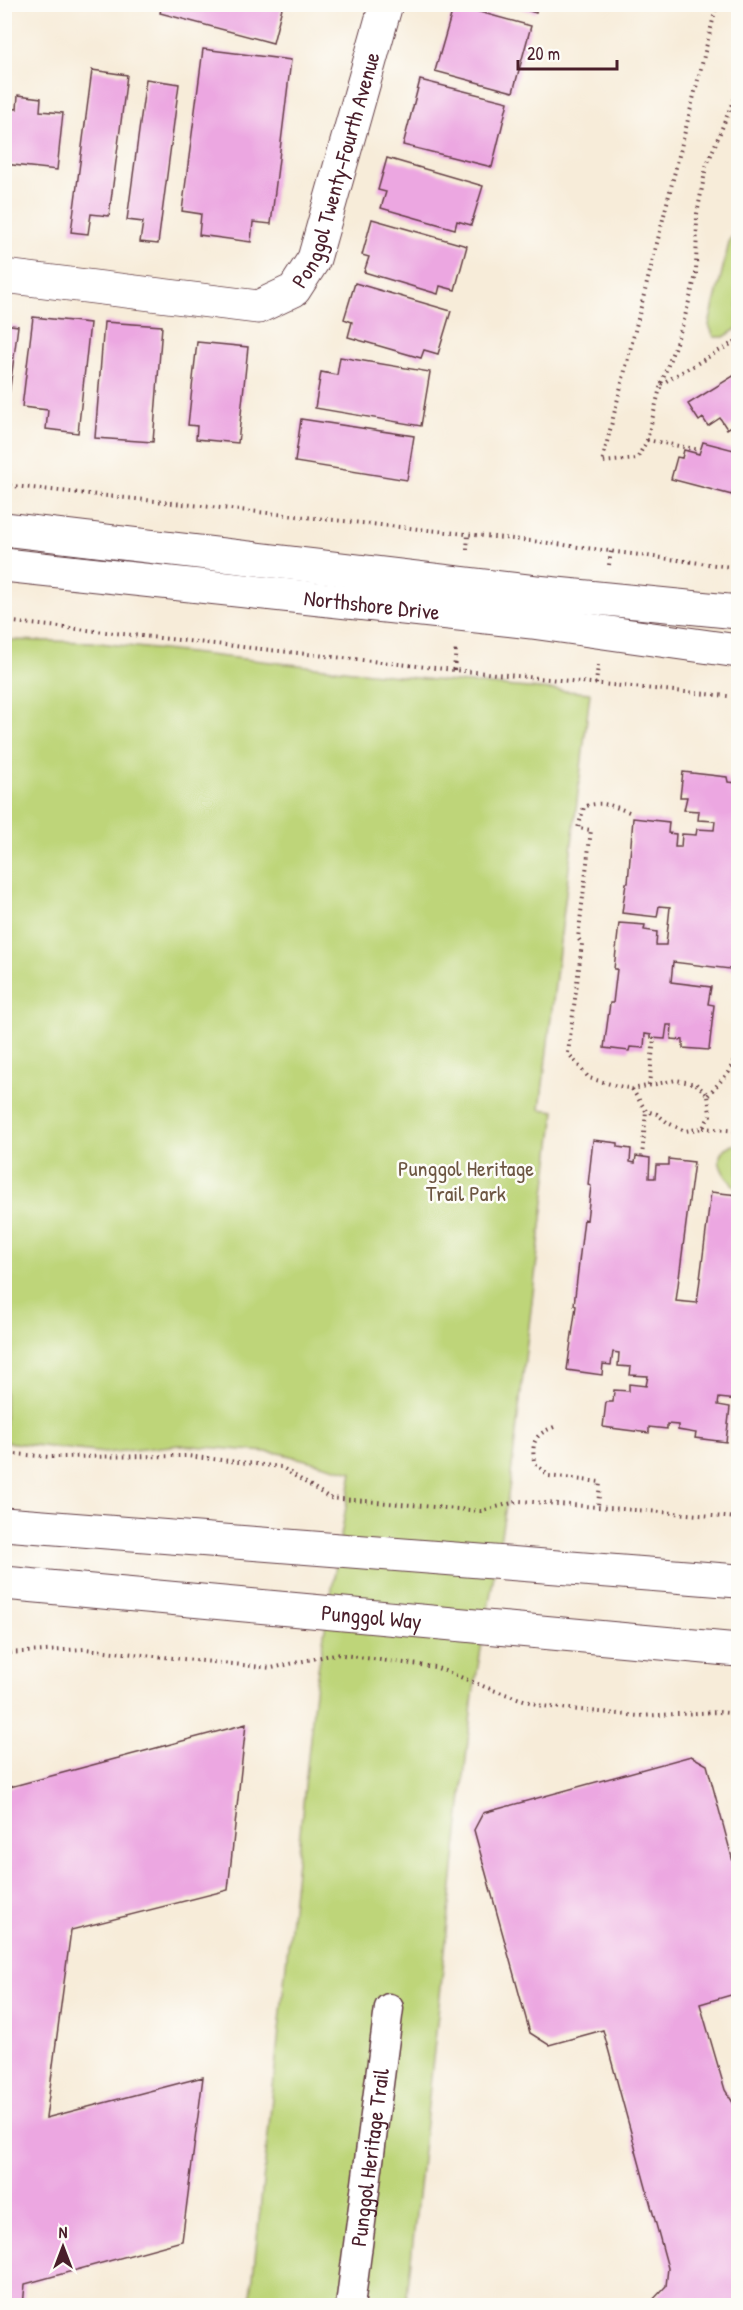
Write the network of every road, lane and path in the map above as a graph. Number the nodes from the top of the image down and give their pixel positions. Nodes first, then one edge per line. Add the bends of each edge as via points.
1 (386, 4) edge
2 (717, 4) edge
3 (738, 89) edge
4 (4, 276) edge
5 (738, 340) edge
6 (661, 384) junction
7 (647, 440) junction
8 (700, 450) dead end
9 (4, 485) edge
10 (4, 529) edge
11 (4, 566) edge
12 (738, 568) edge
13 (738, 612) edge
14 (4, 621) edge
15 (738, 651) edge
16 (738, 697) edge
17 (629, 812) dead end
18 (654, 1038) dead end
19 (738, 1054) edge
20 (649, 1085) junction
21 (632, 1089) junction
22 (708, 1095) junction
23 (646, 1111) junction
24 (703, 1128) junction
25 (737, 1129) edge
26 (642, 1157) dead end
27 (554, 1427) dead end
28 (4, 1453) edge
29 (598, 1506) junction
30 (738, 1518) edge
31 (4, 1524) edge
32 (738, 1581) edge
33 (4, 1583) edge
34 (738, 1650) edge
35 (4, 1653) edge
36 (738, 1713) edge
37 (388, 2008) dead end
38 (350, 2306) edge

1 - 4 street, Ponggol Twenty-Fourth Avenue via 314,259 294,290 258,307
2 - 7 path via 602,462 637,459
3 - 6 path via 706,166 697,214 696,275
5 - 6 path
6 - 7 path
7 - 8 path
9 - 12 path via 541,542
10 - 13 street, Northshore Drive
11 - 15 street, Northshore Drive via 532,622
14 - 16 path
17 - 21 path via 594,803 584,807 580,817 578,828 591,830 568,1053 589,1078
18 - 20 path
19 - 22 path via 729,1072
20 - 21 path
20 - 22 path via 676,1080 696,1084
21 - 23 path
22 - 24 path via 710,1115
23 - 24 path via 685,1131
23 - 26 path
24 - 25 path
27 - 29 path via 540,1432 532,1446 534,1462 549,1476 600,1482
28 - 29 path via 50,1457 187,1456 281,1467 330,1498 481,1511 520,1501
29 - 30 path
31 - 32 street
33 - 34 street, Punggol Way
35 - 36 path via 85,1649 272,1668 334,1654 435,1667 542,1706 638,1716
37 - 38 street, Punggol Heritage Trail

